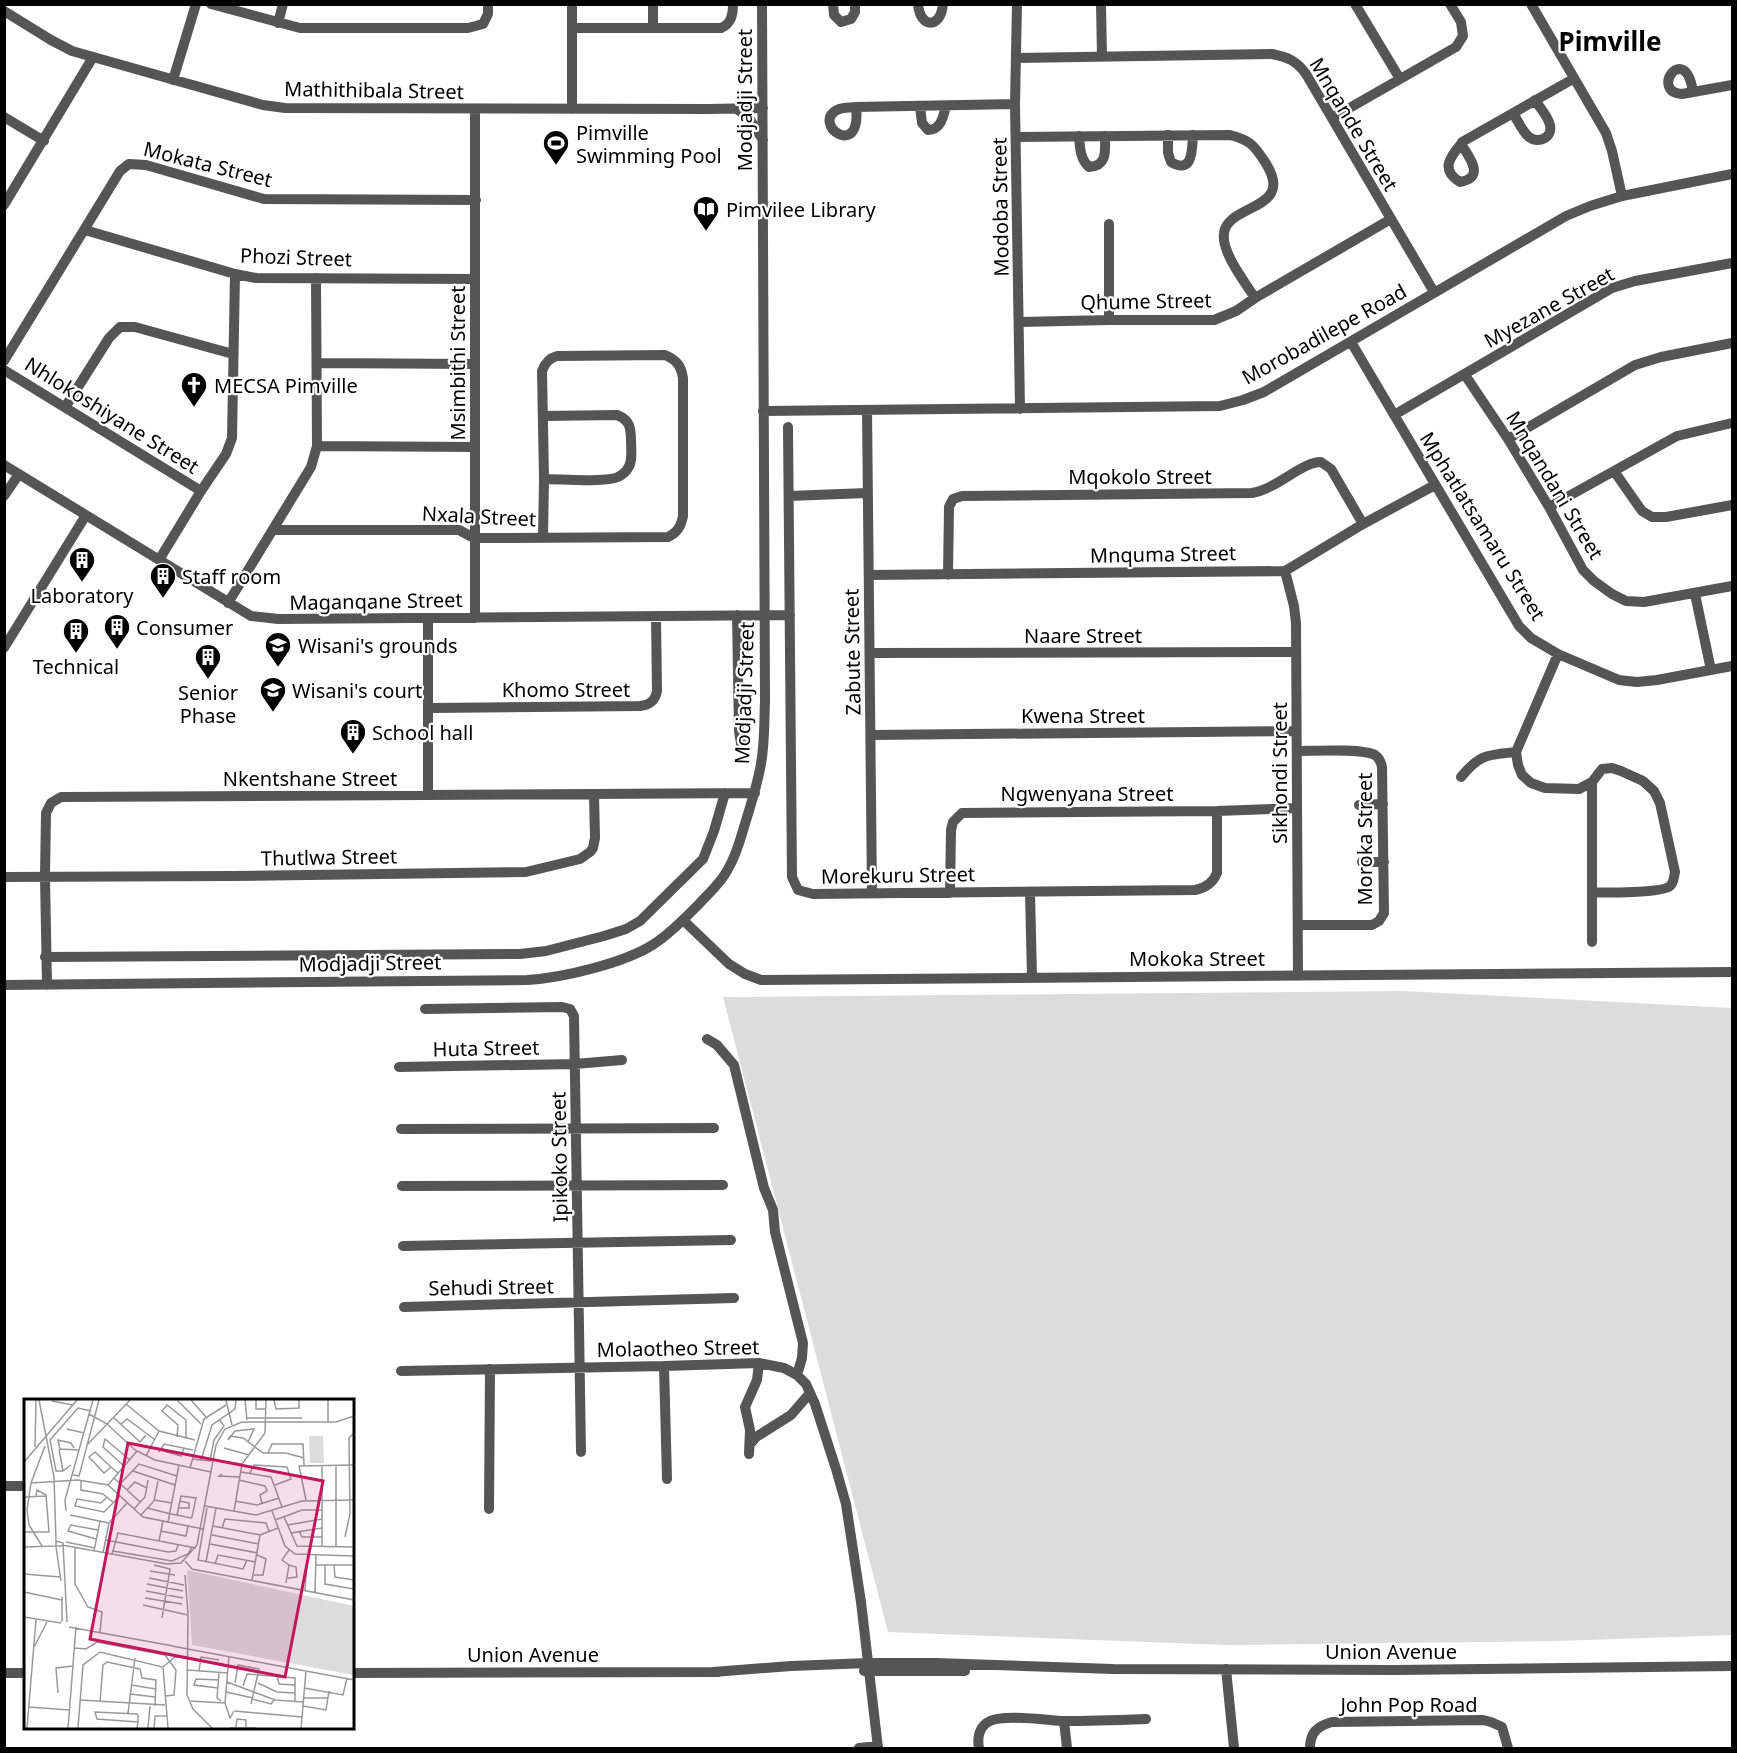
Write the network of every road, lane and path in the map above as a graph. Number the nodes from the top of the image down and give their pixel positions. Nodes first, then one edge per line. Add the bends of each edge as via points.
1 (196, 4) edge
2 (211, 4) edge
3 (283, 4) edge
4 (488, 4) edge
5 (572, 4) edge
6 (653, 4) edge
7 (733, 4) edge
8 (762, 4) edge
9 (833, 4) edge
10 (855, 4) edge
11 (918, 4) edge
12 (943, 4) edge
13 (1017, 4) edge
14 (1101, 4) edge
15 (1355, 4) edge
16 (1450, 4) edge
17 (1531, 4) edge
18 (4, 10) edge
19 (278, 23) junction
20 (572, 28) junction
21 (653, 28) junction
22 (1102, 56) junction
23 (93, 57) junction
24 (1016, 58) junction
25 (1573, 78) junction
26 (1400, 79) junction
27 (173, 80) junction
28 (1732, 85) edge
29 (1693, 92) dead end
30 (1535, 100) junction
31 (1015, 104) junction
32 (920, 106) junction
33 (946, 106) junction
34 (856, 107) dead end
35 (763, 108) junction
36 (475, 109) junction
37 (572, 109) junction
38 (737, 109) junction
39 (1513, 113) junction
40 (4, 117) edge
41 (1332, 118) junction
42 (1168, 135) junction
43 (1193, 135) junction
44 (1079, 136) junction
45 (1105, 136) junction
46 (1017, 137) junction
47 (763, 140) junction
48 (44, 141) junction
49 (1461, 144) dead end
50 (1732, 174) edge
51 (1622, 196) junction
52 (476, 200) junction
53 (4, 205) edge
54 (1390, 219) junction
55 (1109, 224) dead end
56 (85, 230) junction
57 (1732, 262) edge
58 (235, 274) junction
59 (316, 278) junction
60 (475, 279) junction
61 (1434, 292) junction
62 (1254, 298) junction
63 (1109, 320) junction
64 (1020, 322) junction
65 (1351, 342) junction
66 (1732, 343) edge
67 (232, 354) junction
68 (4, 361) edge
69 (317, 363) junction
70 (474, 364) junction
71 (4, 370) edge
72 (1465, 375) junction
73 (66, 406) junction
74 (1020, 409) junction
75 (867, 410) junction
76 (763, 411) junction
77 (1394, 415) junction
78 (543, 416) junction
79 (1732, 423) edge
80 (788, 427) dead end
81 (1508, 439) junction
82 (316, 446) junction
83 (474, 447) junction
84 (4, 465) edge
85 (1614, 471) junction
86 (19, 474) junction
87 (544, 479) junction
88 (1435, 485) junction
89 (201, 490) junction
90 (867, 493) junction
91 (4, 496) edge
92 (789, 496) junction
93 (1732, 505) edge
94 (1549, 507) junction
95 (86, 515) junction
96 (1363, 524) junction
97 (274, 530) junction
98 (474, 538) junction
99 (543, 538) junction
100 (159, 560) junction
101 (1286, 571) junction
102 (869, 575) junction
103 (948, 575) junction
104 (1732, 586) edge
105 (1695, 594) junction
106 (228, 603) junction
107 (737, 615) junction
108 (764, 615) junction
109 (790, 615) junction
110 (656, 616) junction
111 (428, 618) junction
112 (475, 618) junction
113 (4, 648) edge
114 (1295, 652) junction
115 (871, 653) junction
116 (1558, 654) junction
117 (1732, 666) edge
118 (1711, 670) junction
119 (429, 708) junction
120 (1296, 731) junction
121 (871, 735) junction
122 (741, 750) dead end
123 (1297, 751) junction
124 (1516, 752) junction
125 (1461, 777) dead end
126 (1592, 782) junction
127 (725, 793) junction
128 (755, 793) junction
129 (594, 794) junction
130 (428, 795) junction
131 (1383, 804) junction
132 (1359, 805) dead end
133 (1297, 808) junction
134 (1217, 811) junction
135 (1362, 862) dead end
136 (1384, 862) junction
137 (4, 877) edge
138 (45, 877) junction
139 (1030, 892) junction
140 (1592, 892) junction
141 (872, 893) junction
142 (950, 893) junction
143 (683, 920) junction
144 (1298, 925) junction
145 (1592, 942) dead end
146 (45, 957) junction
147 (1732, 972) edge
148 (1298, 976) junction
149 (1032, 978) junction
150 (4, 985) edge
151 (47, 985) junction
152 (425, 1009) dead end
153 (707, 1039) dead end
154 (622, 1060) dead end
155 (575, 1064) junction
156 (399, 1067) dead end
157 (714, 1128) dead end
158 (401, 1129) dead end
159 (576, 1130) junction
160 (578, 1185) junction
161 (723, 1185) dead end
162 (402, 1186) dead end
163 (731, 1240) dead end
164 (578, 1243) junction
165 (404, 1246) dead end
166 (734, 1298) dead end
167 (579, 1302) junction
168 (404, 1307) dead end
169 (759, 1363) junction
170 (664, 1366) junction
171 (579, 1368) junction
172 (490, 1369) junction
173 (401, 1371) dead end
174 (797, 1375) junction
175 (810, 1393) junction
176 (581, 1452) dead end
177 (667, 1479) dead end
178 (4, 1486) edge
179 (24, 1486) edge
180 (489, 1509) dead end
181 (1732, 1666) edge
182 (869, 1667) junction
183 (1226, 1668) junction
184 (4, 1673) edge
185 (24, 1673) edge
186 (354, 1673) edge
187 (1146, 1719) dead end
188 (1064, 1721) junction
189 (878, 1747) edge
190 (859, 1749) edge
191 (979, 1749) edge
192 (1067, 1749) edge
193 (1234, 1749) edge
194 (1310, 1749) edge
195 (1508, 1749) edge

1 - 27 street
2 - 19 street
3 - 19 street
4 - 19 street via 485,21 472,28 300,28
5 - 20 street
6 - 21 street
7 - 21 street via 732,15 723,28
8 - 35 street, Modjadji Street
9 - 10 street via 834,15 841,22 851,19
11 - 12 street via 920,17 931,23 939,20
13 - 24 street, Modoba Street
14 - 22 street
15 - 26 street
16 - 26 street via 1461,22 1463,36 1456,47
17 - 25 street
18 - 23 street, Mathithibala Street via 51,40
20 - 21 street
20 - 37 street
22 - 24 street, Mnqande Street
22 - 41 street, Mnqande Street via 1287,57 1299,63
23 - 27 street, Mathithibala Street
23 - 48 street
24 - 31 street, Modoba Street
25 - 30 street
25 - 51 street via 1606,134
26 - 41 street
27 - 36 street, Mathithibala Street via 285,108
28 - 29 street
30 - 39 street
30 - 39 street via 1551,129 1545,139 1531,138
31 - 33 street
31 - 46 street, Modoba Street
32 - 33 street
32 - 33 street via 922,123 928,130 941,123
32 - 34 street
35 - 38 street, Mathithibala Street
35 - 47 street, Modjadji Street
36 - 37 street, Mathithibala Street
36 - 52 street, Msimbithi Street
37 - 38 street, Mathithibala Street
38 - 47 street
39 - 49 street
40 - 48 street
41 - 54 street, Mnqande Street
42 - 43 street
42 - 43 street via 1170,162 1177,165 1190,161
42 - 45 street
43 - 62 street via 1244,138 1255,146 1274,180 1271,193 1230,221 1224,231 1225,248
44 - 45 street
44 - 45 street via 1081,155 1089,166 1102,163 1106,156
44 - 46 street
46 - 64 street, Modoba Street
47 - 76 street, Modjadji Street
48 - 53 street
50 - 51 street, Morobadilepe Road
51 - 61 street, Morobadilepe Road via 1566,216
52 - 56 street, Mokata Street via 264,199 133,164 118,173
52 - 60 street, Msimbithi Street
54 - 61 street, Mnqande Street
54 - 62 street, Qhume Street
55 - 63 street
56 - 58 street, Phozi Street
56 - 68 street, Mokata Street
57 - 72 street, Myezane Street via 1612,288
58 - 59 street, Phozi Street
58 - 67 street
59 - 60 street, Phozi Street
59 - 69 street
60 - 70 street, Msimbithi Street
61 - 65 street, Morobadilepe Road
62 - 63 street, Qhume Street via 1214,320
63 - 64 street, Qhume Street
64 - 74 street, Modoba Street
65 - 74 street, Morobadilepe Road via 1264,392 1220,406
65 - 77 street, Mphatlatsamaru Street
66 - 81 street via 1635,365
67 - 73 street via 135,327 120,327
67 - 89 street via 232,438 226,454
69 - 70 street
69 - 82 street
70 - 83 street, Msimbithi Street
71 - 73 street, Nhlokoshiyane Street
72 - 77 street, Myezane Street
72 - 81 street, Mnqandani Street
73 - 89 street, Nhlokoshiyane Street
74 - 75 street, Morobadilepe Road
75 - 76 street, Morobadilepe Road
75 - 90 street, Zabute Street
76 - 108 street, Modjadji Street
77 - 88 street, Mphatlatsamaru Street
78 - 87 street
78 - 87 street via 617,415 629,423 631,447 630,465 616,478
78 - 99 street, Nxala Street via 542,371 552,357 665,355 680,367 683,516 679,529 668,537
79 - 85 street via 1677,436
80 - 92 street, Morekuru Street
81 - 94 street, Mnqandani Street
82 - 83 street
82 - 97 street via 311,467
83 - 98 street, Msimbithi Street
84 - 86 street, Maganqane Street
85 - 93 street via 1642,511 1652,517
85 - 94 street
86 - 91 street
86 - 95 street, Maganqane Street
87 - 99 street
88 - 96 street
88 - 116 street, Mphatlatsamaru Street via 1520,626 1531,638
89 - 100 street
90 - 92 street
90 - 102 street, Zabute Street
92 - 109 street, Morekuru Street
94 - 105 street, Mnqandani Street via 1583,570 1612,594 1644,602
95 - 100 street, Maganqane Street
95 - 113 street
96 - 101 street
96 - 103 street, Mqokolo Street via 1331,469 1320,462 1309,464 1262,492 1252,493 962,496 953,499 949,507
97 - 98 street, Nxala Street via 459,530
97 - 106 street
98 - 99 street, Nxala Street
98 - 112 street, Msimbithi Street
100 - 106 street, Maganqane Street
101 - 103 street, Mnquma Street
101 - 114 street, Sikhondi Street via 1296,623
102 - 103 street, Mnquma Street
102 - 115 street, Zabute Street
104 - 105 street, Mnqandani Street
105 - 118 street
106 - 111 street, Maganqane Street via 251,616 278,620
107 - 108 street, Maganqane Street
107 - 110 street, Maganqane Street
107 - 122 street
108 - 109 street, Maganqane Street
108 - 128 street, Modjadji Street via 763,743
109 - 141 street, Morekuru Street via 793,881 800,891 809,894
110 - 112 street, Maganqane Street
110 - 119 street, Khomo Street via 657,691 649,704
111 - 112 street, Maganqane Street
111 - 119 street
114 - 115 street, Naare Street
114 - 120 street, Sikhondi Street
115 - 121 street, Zabute Street
116 - 118 street, Mphatlatsamaru Street via 1619,680 1637,682
116 - 124 street
117 - 118 street, Mphatlatsamaru Street
119 - 130 street
120 - 121 street, Kwena Street
120 - 123 street, Sikhondi Street
121 - 141 street, Zabute Street
123 - 131 street, Moroka Street via 1357,752 1377,757 1382,767
123 - 133 street, Sikhondi Street
124 - 125 street via 1483,756
124 - 126 street via 1522,775 1531,783 1545,788 1580,789
126 - 140 street
126 - 140 street via 1602,769 1612,768 1654,791 1675,872 1672,883 1665,888
127 - 128 street, Nkentshane Street
127 - 129 street, Nkentshane Street
127 - 146 street via 706,853 697,865 632,926 576,944 520,954
128 - 143 street, Modjadji Street via 729,868
129 - 130 street, Nkentshane Street
129 - 138 street, Thutlwa Street via 595,838 590,852 580,859 526,872
130 - 138 street, Nkentshane Street via 63,796 51,803 46,813
131 - 132 street
131 - 136 street, Moroka Street
133 - 134 street, Ngwenyana Street
133 - 144 street, Sikhondi Street
134 - 139 street, Morekuru Street via 1217,873 1215,880 1202,888
134 - 142 street, Ngwenyana Street via 962,813 951,830
135 - 136 street
136 - 144 street, Moroka Street via 1384,913 1379,921 1372,925
137 - 138 street, Thutlwa Street
138 - 146 street, Nkentshane Street
139 - 142 street, Morekuru Street
139 - 149 street
140 - 145 street
141 - 142 street, Morekuru Street
143 - 149 street, Mokoka Street via 729,964 760,980
143 - 151 street, Modjadji Street via 652,945 632,955 539,979
144 - 148 street, Sikhondi Street
146 - 151 street, Nkentshane Street
147 - 148 street, Mokoka Street
148 - 149 street, Mokoka Street
150 - 151 street, Modjadji Street
152 - 155 street, Ipikoko Street via 567,1008 574,1016
153 - 174 street via 734,1065 743,1096 802,1343
154 - 155 street, Huta Street
155 - 156 street, Huta Street
155 - 159 street, Ipikoko Street
157 - 159 street
158 - 159 street
159 - 160 street, Ipikoko Street
160 - 161 street
160 - 162 street
160 - 164 street, Ipikoko Street
163 - 164 street
164 - 165 street
164 - 167 street, Ipikoko Street
166 - 167 street, Sehudi Street
167 - 168 street, Sehudi Street
167 - 171 street, Ipikoko Street
169 - 170 street, Molaotheo Street
169 - 174 street, Molaotheo Street
169 - 175 street via 746,1407 750,1449 756,1437 790,1415
170 - 171 street, Molaotheo Street
170 - 177 street
171 - 172 street, Molaotheo Street
171 - 176 street, Ipikoko Street
172 - 173 street, Molaotheo Street
172 - 180 street
174 - 175 street
175 - 182 street via 846,1504
178 - 179 street
181 - 183 street, Union Avenue
182 - 183 street, Union Avenue via 936,1663
182 - 186 street, Union Avenue via 791,1666 713,1672
182 - 189 street
183 - 193 street
184 - 185 street
187 - 188 street
188 - 191 street via 991,1720 981,1728
188 - 192 street
189 - 190 street
194 - 195 street, John Pop Road via 1314,1731 1332,1722 1472,1720 1502,1727

